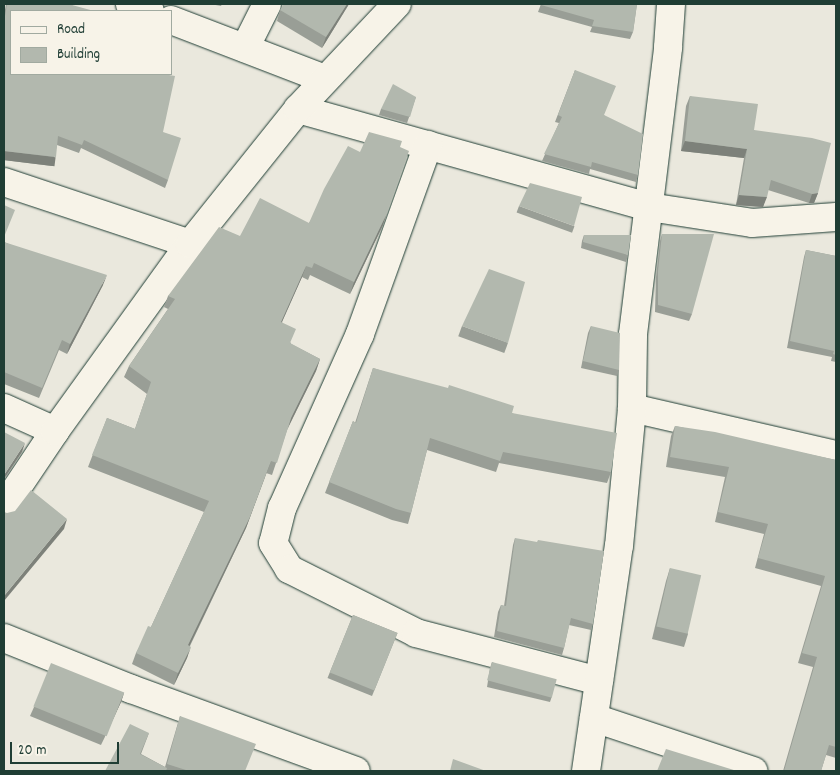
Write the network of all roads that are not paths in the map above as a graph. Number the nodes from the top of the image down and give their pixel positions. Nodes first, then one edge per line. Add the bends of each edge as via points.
1 (130, 4) edge
2 (267, 4) edge
3 (397, 4) edge
4 (671, 4) edge
5 (147, 10) edge
6 (172, 20) edge
7 (244, 48) junction
8 (326, 79) junction
9 (298, 109) junction
10 (428, 145) junction
11 (4, 182) edge
12 (649, 207) junction
13 (836, 217) edge
14 (190, 244) junction
15 (4, 408) edge
16 (632, 408) junction
17 (54, 431) junction
18 (836, 455) edge
19 (4, 507) edge
20 (4, 638) edge
21 (599, 681) junction
22 (594, 718) junction
23 (356, 771) edge
24 (586, 771) edge
25 (753, 771) edge

1 - 5 street
2 - 7 street
3 - 8 street
4 - 12 street
6 - 7 street
7 - 8 street
8 - 9 street
9 - 10 street
9 - 14 street
10 - 12 street
10 - 21 street via 360,334 282,508 273,542 289,568 416,633
11 - 14 street
12 - 13 street via 752,223
12 - 16 street via 633,334
14 - 17 street
15 - 17 street
16 - 18 street
16 - 21 street via 620,546
17 - 19 street
20 - 23 street via 131,689
21 - 22 street
22 - 24 street
22 - 25 street

